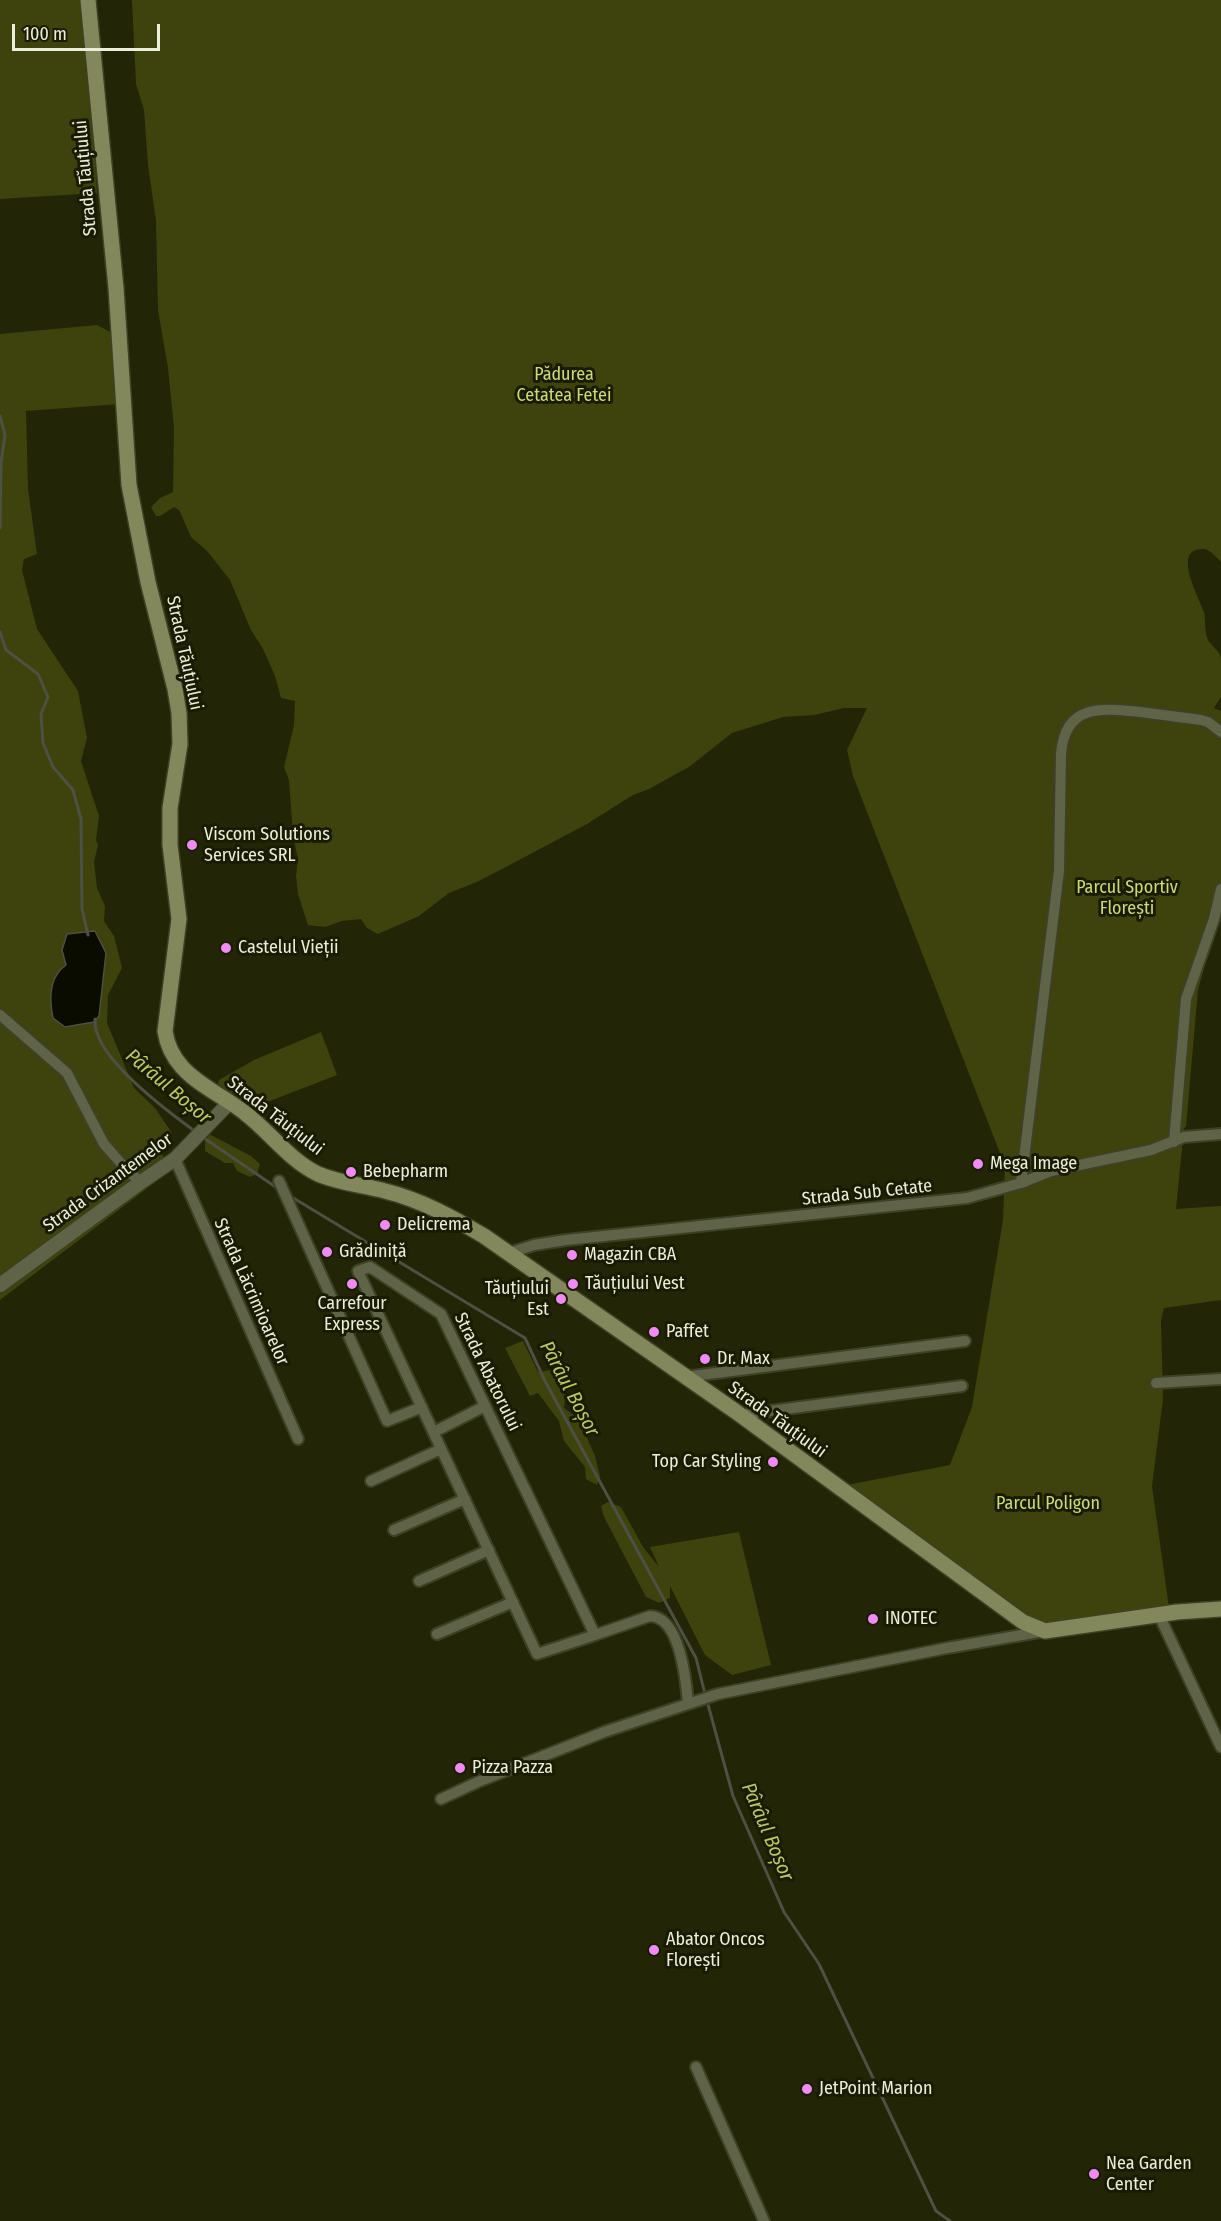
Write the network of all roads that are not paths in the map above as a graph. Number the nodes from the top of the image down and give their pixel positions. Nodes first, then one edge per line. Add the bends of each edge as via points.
1 (88, 0) edge
2 (1221, 732) edge
3 (1221, 889) edge
4 (0, 1015) edge
5 (230, 1107) junction
6 (1221, 1134) edge
7 (1174, 1142) junction
8 (175, 1159) junction
9 (279, 1181) dead end
10 (141, 1182) junction
11 (1021, 1183) junction
12 (509, 1253) junction
13 (0, 1285) edge
14 (965, 1341) dead end
15 (684, 1378) junction
16 (1221, 1379) edge
17 (1156, 1383) dead end
18 (962, 1386) dead end
19 (485, 1406) junction
20 (422, 1407) junction
21 (739, 1415) junction
22 (434, 1432) junction
23 (298, 1439) dead end
24 (441, 1449) junction
25 (371, 1481) dead end
26 (465, 1498) junction
27 (394, 1530) dead end
28 (489, 1550) junction
29 (419, 1581) dead end
30 (513, 1602) junction
31 (1221, 1609) edge
32 (1159, 1615) junction
33 (1045, 1631) junction
34 (437, 1634) dead end
35 (595, 1635) junction
36 (692, 1701) junction
37 (1221, 1747) edge
38 (441, 1799) dead end
39 (696, 2067) dead end
40 (764, 2221) edge

1 - 5 main road, Strada Tăuțiului via 114,267 129,485 179,713 180,744 170,808 170,845 179,919 166,1039 191,1076
2 - 11 street via 1201,720 1110,709 1088,711 1063,736 1059,871
3 - 7 street via 1186,999
4 - 10 street via 67,1073 104,1144
5 - 8 street, Strada Crizantemelor
5 - 12 main road, Strada Tăuțiului via 317,1173 433,1207
6 - 7 street, Strada Sub Cetate via 1184,1137
7 - 11 street, Strada Sub Cetate via 1137,1154 1052,1171
8 - 10 street, Strada Crizantemelor
8 - 23 street, Strada Lăcrimioarelor
9 - 20 street via 387,1421
10 - 13 street, Strada Crizantemelor
11 - 12 street, Strada Sub Cetate via 967,1198 566,1240
12 - 15 main road, Strada Tăuțiului
14 - 15 street
15 - 21 main road, Strada Tăuțiului
16 - 17 street
18 - 21 street
19 - 20 street, Strada Abatorului via 441,1314 370,1267 358,1271
19 - 22 street
19 - 35 street, Strada Abatorului
20 - 22 street, Strada Abatorului
21 - 33 main road, Strada Tăuțiului via 1023,1622
22 - 24 street, Strada Abatorului
24 - 25 street
24 - 26 street, Strada Abatorului
26 - 27 street
26 - 28 street, Strada Abatorului
28 - 29 street
28 - 30 street, Strada Abatorului
30 - 34 street
30 - 35 street, Strada Abatorului via 537,1654
31 - 32 main road
32 - 33 main road
32 - 37 street
33 - 36 street
35 - 36 street, Strada Abatorului via 650,1616 663,1620 681,1657
36 - 38 street via 604,1732
39 - 40 street

